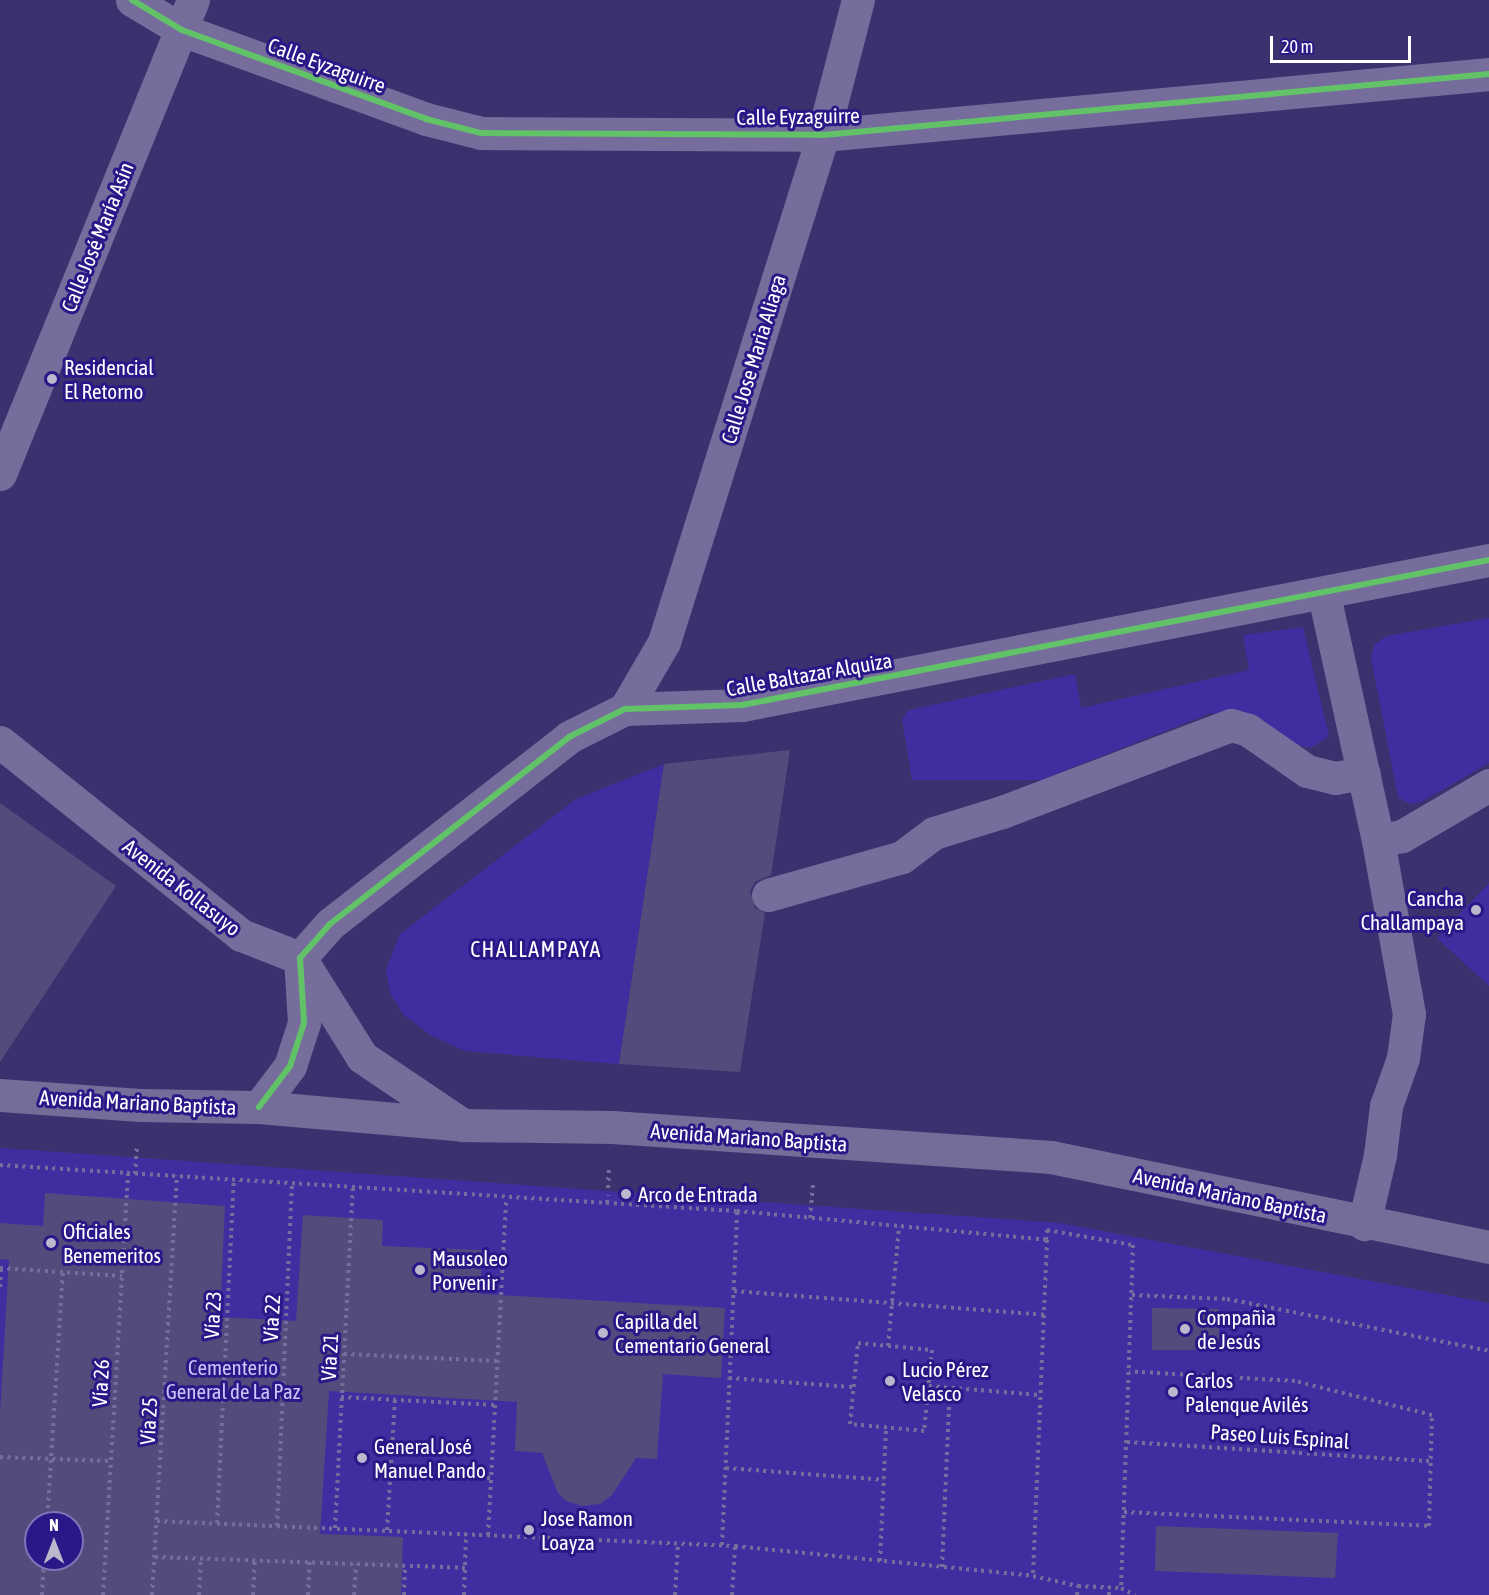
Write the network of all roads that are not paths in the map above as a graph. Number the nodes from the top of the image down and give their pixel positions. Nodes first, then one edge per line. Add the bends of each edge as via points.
1 (132, 0) edge
2 (858, 0) edge
3 (187, 15) edge
4 (1489, 75) edge
5 (823, 135) junction
6 (0, 474) edge
7 (1489, 560) edge
8 (1324, 595) junction
9 (625, 708) junction
10 (0, 742) edge
11 (1364, 773) junction
12 (1489, 785) edge
13 (1378, 840) junction
14 (768, 895) dead end
15 (300, 958) junction
16 (0, 1095) edge
17 (259, 1107) junction
18 (463, 1125) junction
19 (1364, 1224) junction
20 (1489, 1247) edge

1 - 3 street, Calle Eyzaguirre
2 - 5 street, Calle Jose Maria Aliaga
3 - 5 street, Calle Eyzaguirre via 426,118 481,133
3 - 6 street, Calle José María Asín
4 - 5 street, Calle Eyzaguirre
5 - 9 street, Calle Jose Maria Aliaga via 664,642
7 - 8 street, Calle Baltazar Alquiza
8 - 9 street, Calle Baltazar Alquiza via 742,705
8 - 11 street
9 - 15 street, Calle Baltazar Alquiza via 569,737 330,924
10 - 15 street, Avenida Kollasuyo via 241,935
11 - 13 street
11 - 14 street via 1335,778 1307,771 1248,730 1231,725 1002,812 934,833 902,857
12 - 13 street via 1402,836
13 - 19 street via 1409,1014 1403,1058 1386,1106 1380,1155
15 - 17 street via 304,1023 290,1066
15 - 18 street via 362,1057
16 - 17 main road, Avenida Mariano Baptista via 140,1105
17 - 18 main road, Avenida Mariano Baptista
18 - 19 main road, Avenida Mariano Baptista via 612,1127 1051,1157
19 - 20 main road, Avenida Mariano Baptista

